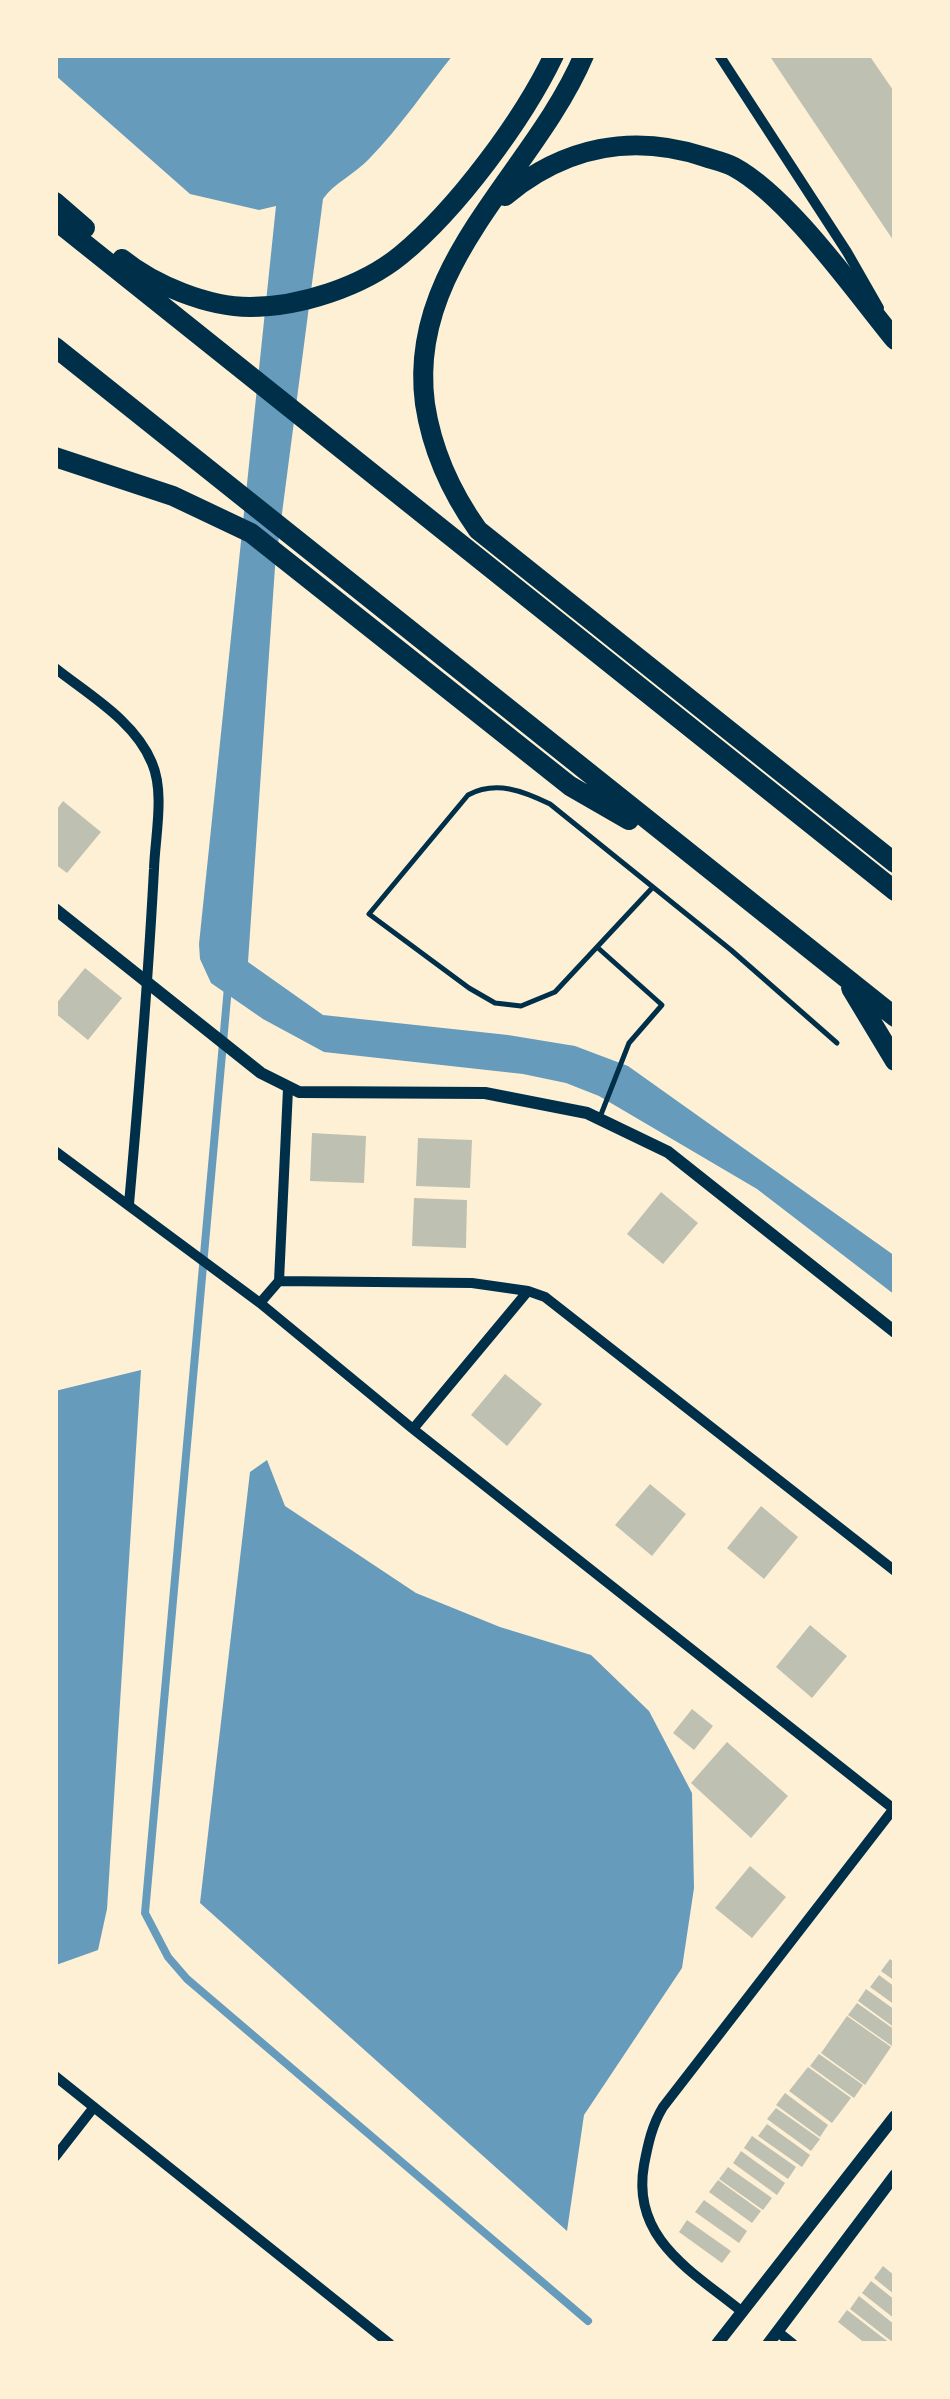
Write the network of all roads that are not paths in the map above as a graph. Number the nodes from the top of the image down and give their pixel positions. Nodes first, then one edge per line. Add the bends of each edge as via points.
1 (554, 55) edge
2 (584, 55) edge
3 (719, 55) edge
4 (55, 202) edge
5 (488, 210) junction
6 (55, 220) edge
7 (895, 337) edge
8 (55, 347) edge
9 (55, 457) edge
10 (55, 668) edge
11 (684, 850) junction
12 (895, 862) edge
13 (653, 888) junction
14 (895, 891) edge
15 (55, 909) edge
16 (598, 947) junction
17 (845, 977) junction
18 (148, 984) junction
19 (895, 1017) edge
20 (837, 1043) dead end
21 (895, 1062) edge
22 (288, 1089) junction
23 (601, 1116) junction
24 (55, 1152) edge
25 (129, 1204) junction
26 (279, 1280) junction
27 (528, 1291) junction
28 (260, 1303) junction
29 (895, 1332) edge
30 (414, 1429) junction
31 (895, 1571) edge
32 (894, 1809) edge
33 (55, 2076) edge
34 (94, 2107) junction
35 (895, 2116) edge
36 (881, 2133) junction
37 (895, 2144) edge
38 (55, 2157) edge
39 (895, 2176) edge
40 (742, 2311) junction
41 (778, 2332) junction
42 (390, 2344) edge
43 (717, 2344) edge
44 (768, 2344) edge
45 (793, 2344) edge

1 - 4 highway via 524,108 436,219 400,256 325,293 275,305 219,302 136,270
2 - 5 highway via 560,105
3 - 7 street
5 - 7 highway via 536,172 581,152 629,144 684,150 734,167 770,194
5 - 12 highway via 444,279 424,346 428,425 461,506 489,540
6 - 14 highway
8 - 11 highway
9 - 11 highway via 173,496 251,533 570,786
10 - 18 street via 126,725 155,771
11 - 17 highway
13 - 16 lane
13 - 16 lane via 550,804 524,792 483,787 468,794 370,914 469,988 520,1006 555,992
13 - 20 lane
15 - 18 street
16 - 23 lane via 662,1004 629,1043
17 - 19 highway
17 - 21 highway
18 - 22 street
18 - 25 street
22 - 23 street via 486,1093
22 - 26 street
23 - 29 street via 668,1152
24 - 25 street
25 - 28 street
26 - 27 street
26 - 28 street
27 - 30 street
27 - 31 street via 560,1308
28 - 30 street
30 - 32 street
32 - 40 street via 652,2128 641,2195 650,2224 670,2254
33 - 34 street
34 - 38 street
34 - 42 street
35 - 36 street
36 - 37 street
36 - 40 street
39 - 41 street
40 - 43 street
41 - 44 street
41 - 45 street

